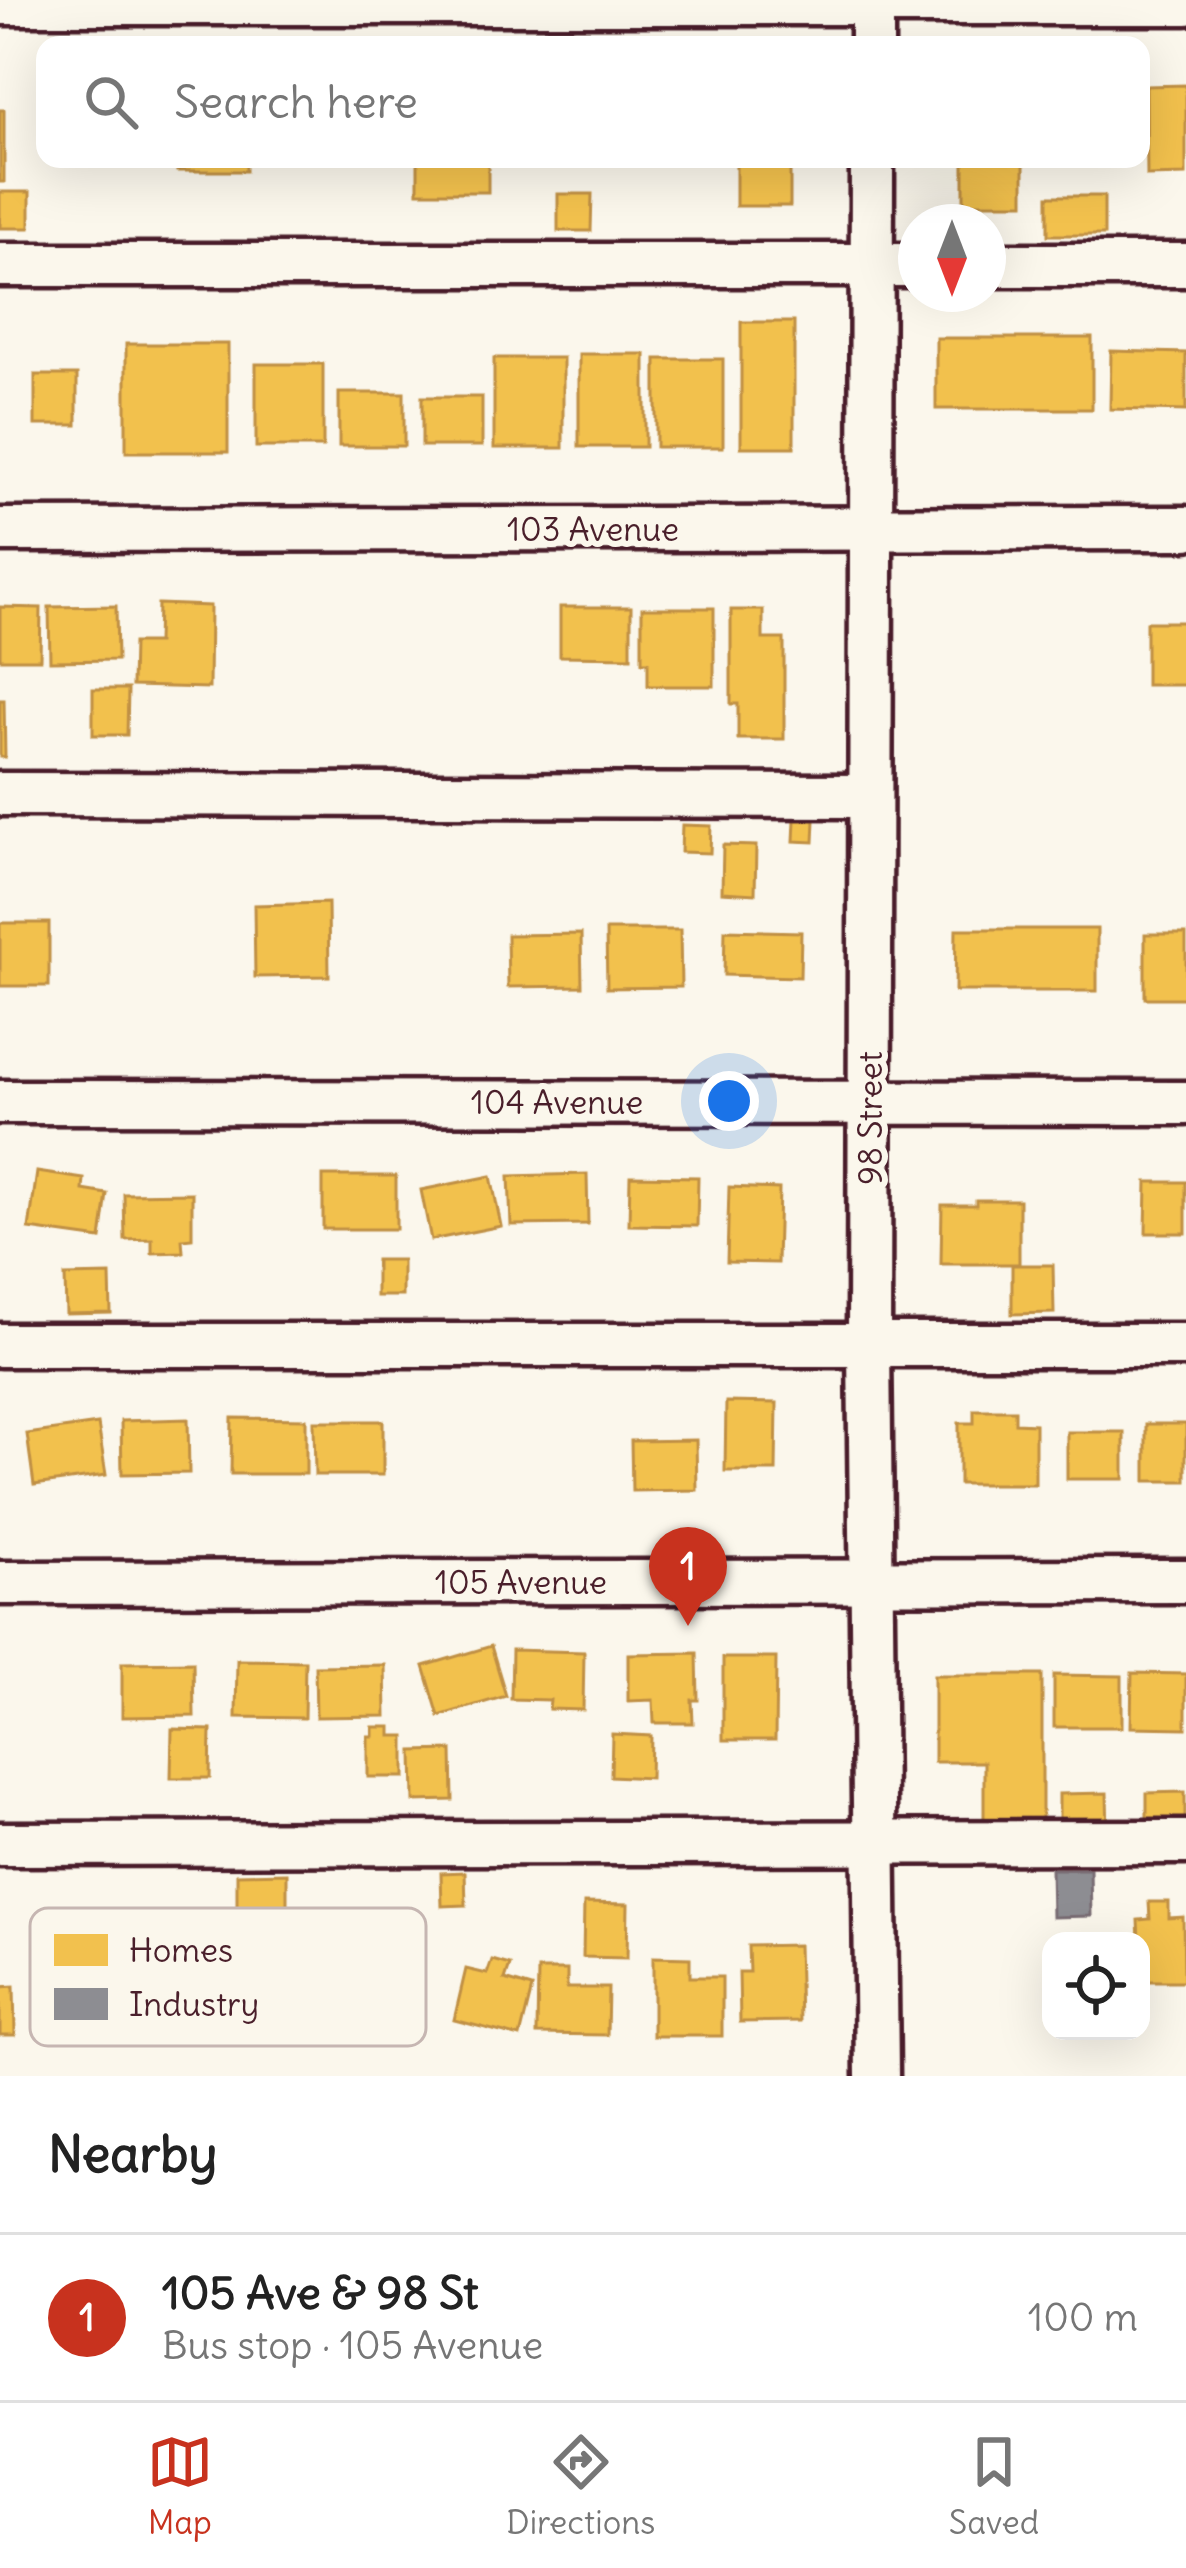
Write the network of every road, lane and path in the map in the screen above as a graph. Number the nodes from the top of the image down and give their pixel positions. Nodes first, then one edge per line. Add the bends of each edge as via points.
1 (0, 3) edge
2 (1186, 3) edge
3 (872, 16) edge
4 (872, 168) edge
5 (872, 265) junction
6 (898, 265) edge
7 (1006, 265) edge
8 (1186, 265) edge
9 (0, 266) edge
10 (869, 528) junction
11 (1186, 528) edge
12 (0, 530) edge
13 (0, 794) edge
14 (869, 796) junction
15 (0, 1102) edge
16 (870, 1102) junction
17 (1186, 1103) edge
18 (0, 1346) edge
19 (869, 1346) junction
20 (1186, 1346) edge
21 (873, 1581) junction
22 (1186, 1581) edge
23 (0, 1582) edge
24 (874, 1841) junction
25 (1186, 1842) edge
26 (0, 1844) edge
27 (877, 2076) edge

1 - 3 street
2 - 3 street
4 - 5 street, 98 Street
5 - 6 street
5 - 9 street
5 - 10 street, 98 Street
7 - 8 street
10 - 11 street, 103 Avenue
10 - 12 street, 103 Avenue
10 - 14 street, 98 Street
13 - 14 street
14 - 16 street, 98 Street
15 - 16 street, 104 Avenue
16 - 17 street, 104 Avenue
16 - 19 street, 98 Street
18 - 19 street
19 - 20 street
19 - 21 street, 98 Street
21 - 22 street, 105 Avenue
21 - 23 street, 105 Avenue
21 - 24 street, 98 Street
24 - 25 street
24 - 26 street
24 - 27 street, 98 Street

